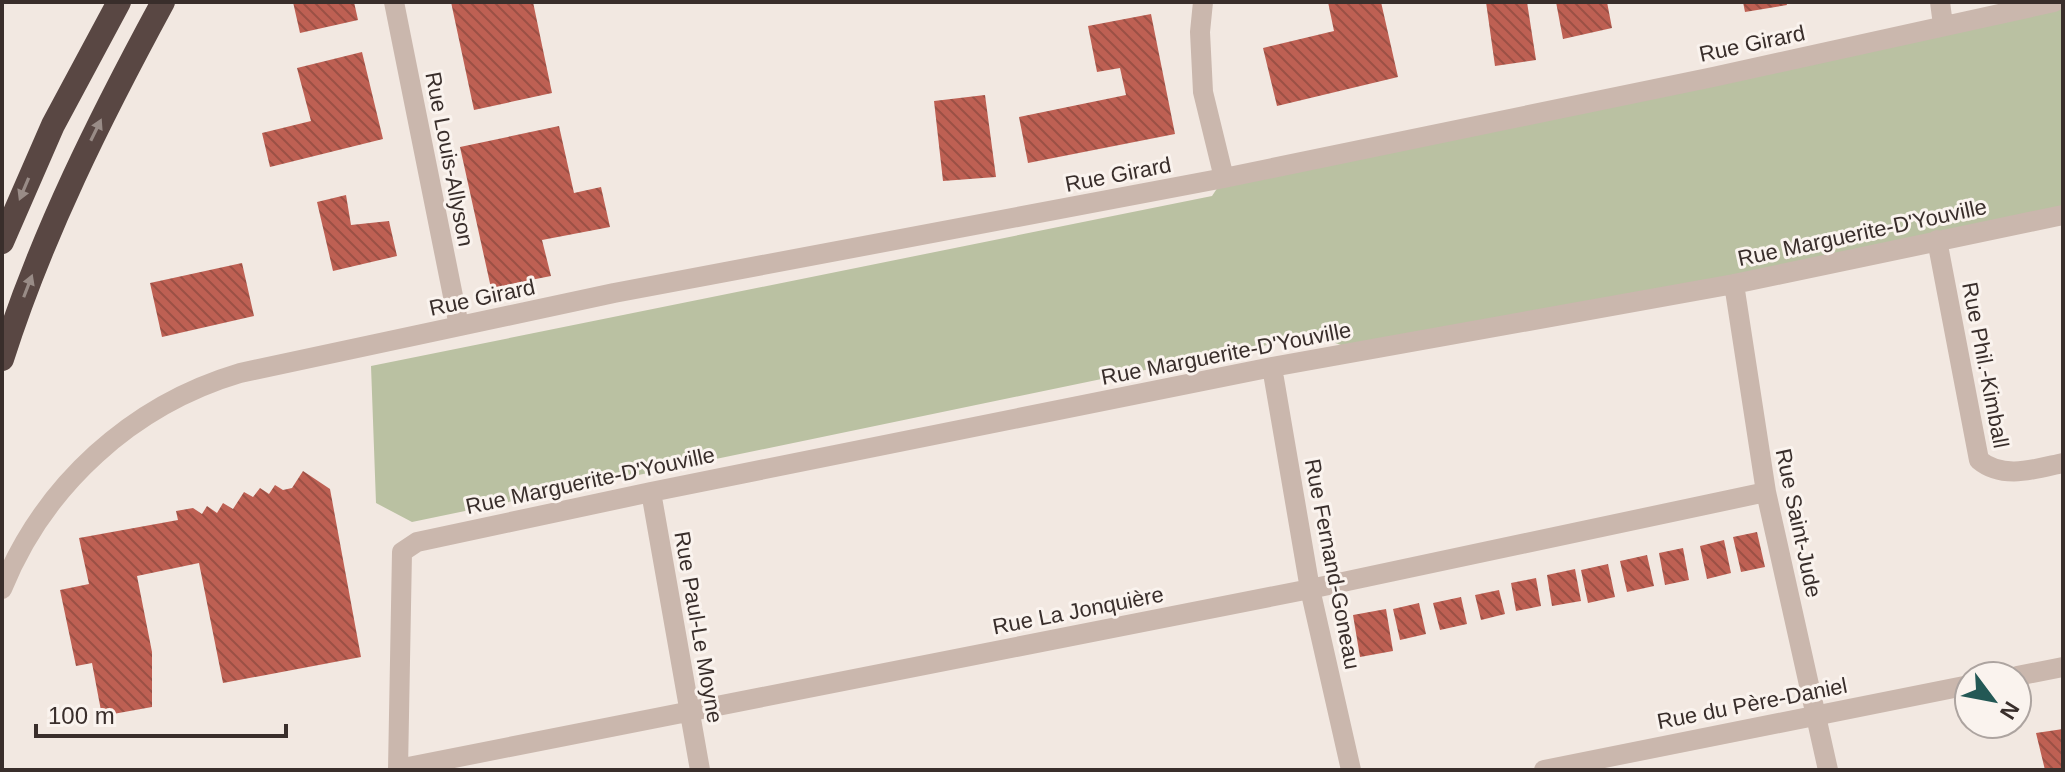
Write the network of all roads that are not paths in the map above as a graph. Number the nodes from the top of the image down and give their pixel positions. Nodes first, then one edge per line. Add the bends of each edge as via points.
1 (111, 2) edge
2 (119, 2) edge
3 (163, 2) edge
4 (394, 2) edge
5 (1203, 2) edge
6 (1940, 2) edge
7 (2054, 2) edge
8 (1943, 25) junction
9 (78, 75) junction
10 (1224, 178) junction
11 (2063, 215) edge
12 (1937, 240) junction
13 (2, 242) edge
14 (1734, 284) junction
15 (459, 326) junction
16 (2, 359) edge
17 (1272, 367) junction
18 (2063, 463) edge
19 (651, 492) junction
20 (1766, 492) junction
21 (2, 589) edge
22 (1310, 589) junction
23 (2063, 667) edge
24 (2033, 673) edge
25 (1953, 688) edge
26 (689, 711) junction
27 (1816, 714) junction
28 (398, 770) edge
29 (700, 770) edge
30 (1351, 770) edge
31 (1544, 770) edge
32 (1828, 770) edge

1 - 9 highway
2 - 9 highway
16 -> 3 highway via 62,200
4 - 15 street, Rue Louis-Allyson
5 - 10 street via 1203,92
6 - 8 street
7 - 8 street, Rue Girard
8 - 10 street, Rue Girard
9 -> 13 highway
10 - 15 street, Rue Girard
11 - 12 street, Rue Marguerite-D'Youville
12 - 14 street, Rue Marguerite-D'Youville
12 - 18 street, Rue Phil.-Kimball via 1979,460 1991,470 2007,473
14 - 17 street, Rue Marguerite-D'Youville
14 - 20 street, Rue Saint-Jude
15 - 21 street, Rue Girard via 267,365 191,390 139,419 80,469 35,526
17 - 19 street, Rue Marguerite-D'Youville
17 - 22 street, Rue Fernand-Goneau
19 - 26 street, Rue Paul-Le Moyne
19 - 28 street, Rue Marguerite-D'Youville via 417,542 402,552
20 - 22 street, Rue La Jonquière
20 - 27 street, Rue Saint-Jude
22 - 26 street, Rue La Jonquière
22 - 30 street, Rue Fernand-Goneau
23 - 24 street
25 - 27 street, Rue du Père-Daniel
26 - 28 street, Rue La Jonquière
26 - 29 street, Rue Paul-Le Moyne
27 - 31 street, Rue du Père-Daniel
27 - 32 street, Rue Saint-Jude

